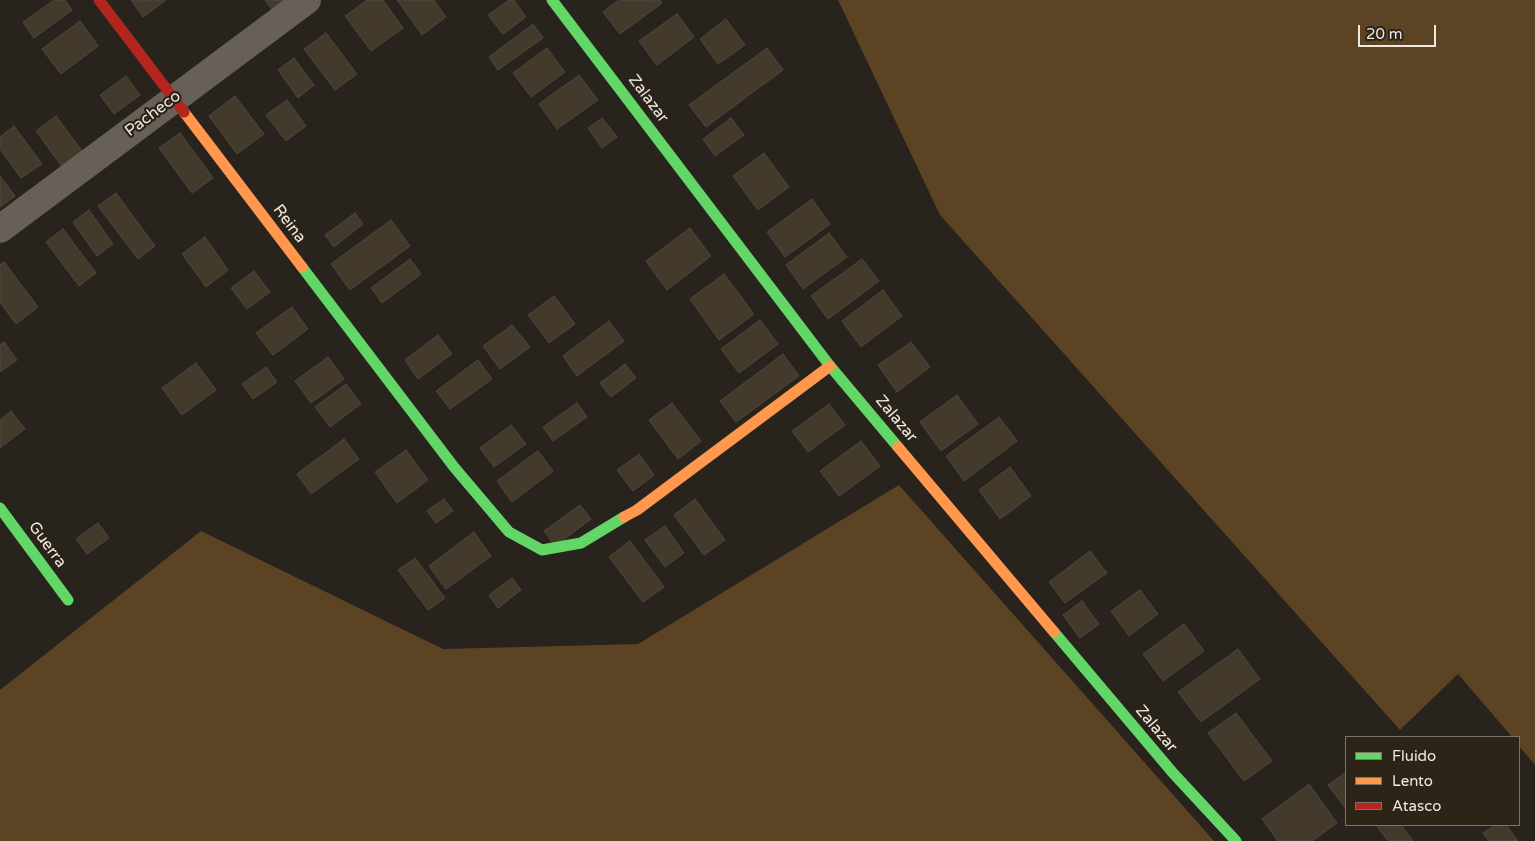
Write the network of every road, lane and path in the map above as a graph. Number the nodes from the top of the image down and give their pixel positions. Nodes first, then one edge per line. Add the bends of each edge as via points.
1 (99, 0) edge
2 (307, 0) edge
3 (552, 0) edge
4 (174, 99) junction
5 (0, 229) edge
6 (830, 366) junction
7 (0, 508) edge
8 (68, 600) dead end
9 (1236, 841) edge

1 - 4 street, Reina
2 - 4 street, Pacheco
3 - 6 street, Zalazar
4 - 5 street, Pacheco
4 - 6 street, Reina via 454,467 509,532 542,550 581,543 637,510
6 - 9 street, Zalazar via 1172,773
7 - 8 street, Guerra

